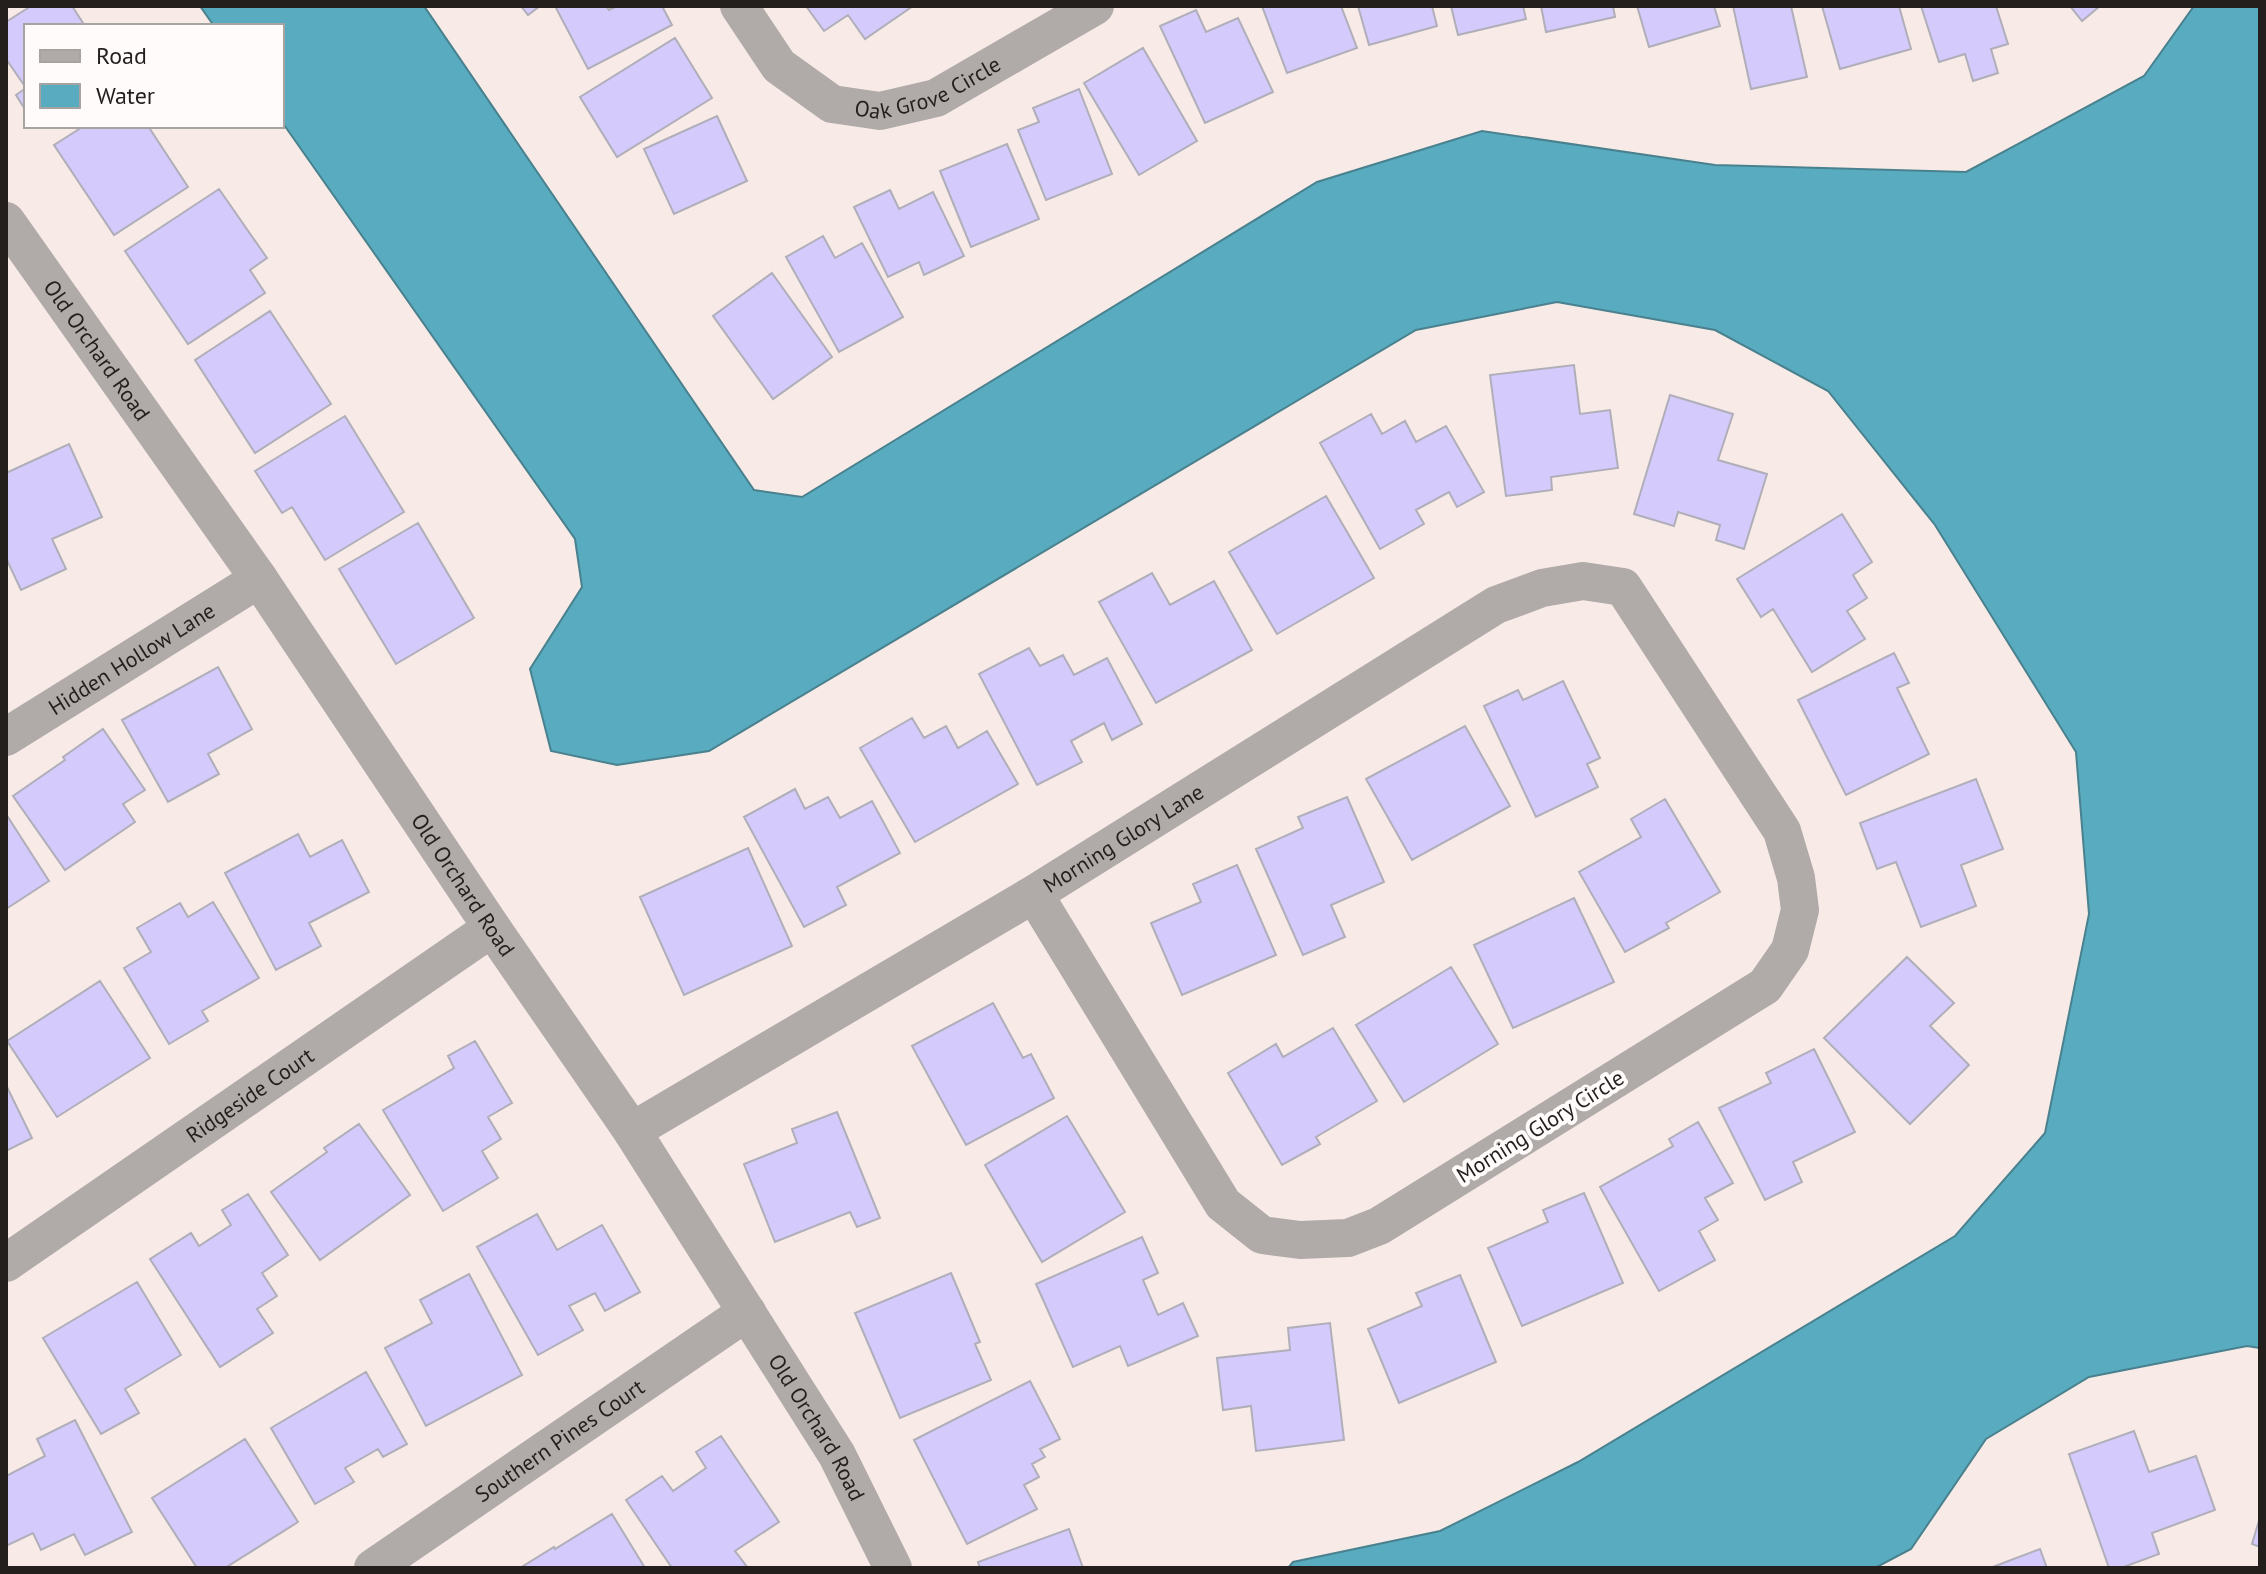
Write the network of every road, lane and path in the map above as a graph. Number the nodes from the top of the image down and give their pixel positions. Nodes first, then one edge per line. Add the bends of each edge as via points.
1 (739, 6) edge
2 (1095, 6) edge
3 (6, 221) edge
4 (259, 579) junction
5 (1623, 587) joint
6 (6, 737) edge
7 (1034, 894) junction
8 (492, 928) junction
9 (632, 1131) junction
10 (6, 1263) edge
11 (747, 1312) junction
12 (373, 1568) edge
13 (893, 1568) edge

1 - 2 street, Oak Grove Circle via 779,66 832,104 880,111 936,98
3 - 4 street, Old Orchard Road
4 - 6 street, Hidden Hollow Lane
4 - 8 street, Old Orchard Road
5 - 7 street, Morning Glory Lane via 1583,581 1542,588 1496,605
5 - 7 street, Morning Glory Circle via 1782,831 1800,910 1790,950 1765,986 1379,1226 1348,1238 1262,1235 1223,1204
7 - 9 street, Morning Glory Lane
8 - 9 street, Old Orchard Road
8 - 10 street, Ridgeside Court
9 - 11 street, Old Orchard Road
11 - 12 street, Southern Pines Court
11 - 13 street, Old Orchard Road via 837,1455

